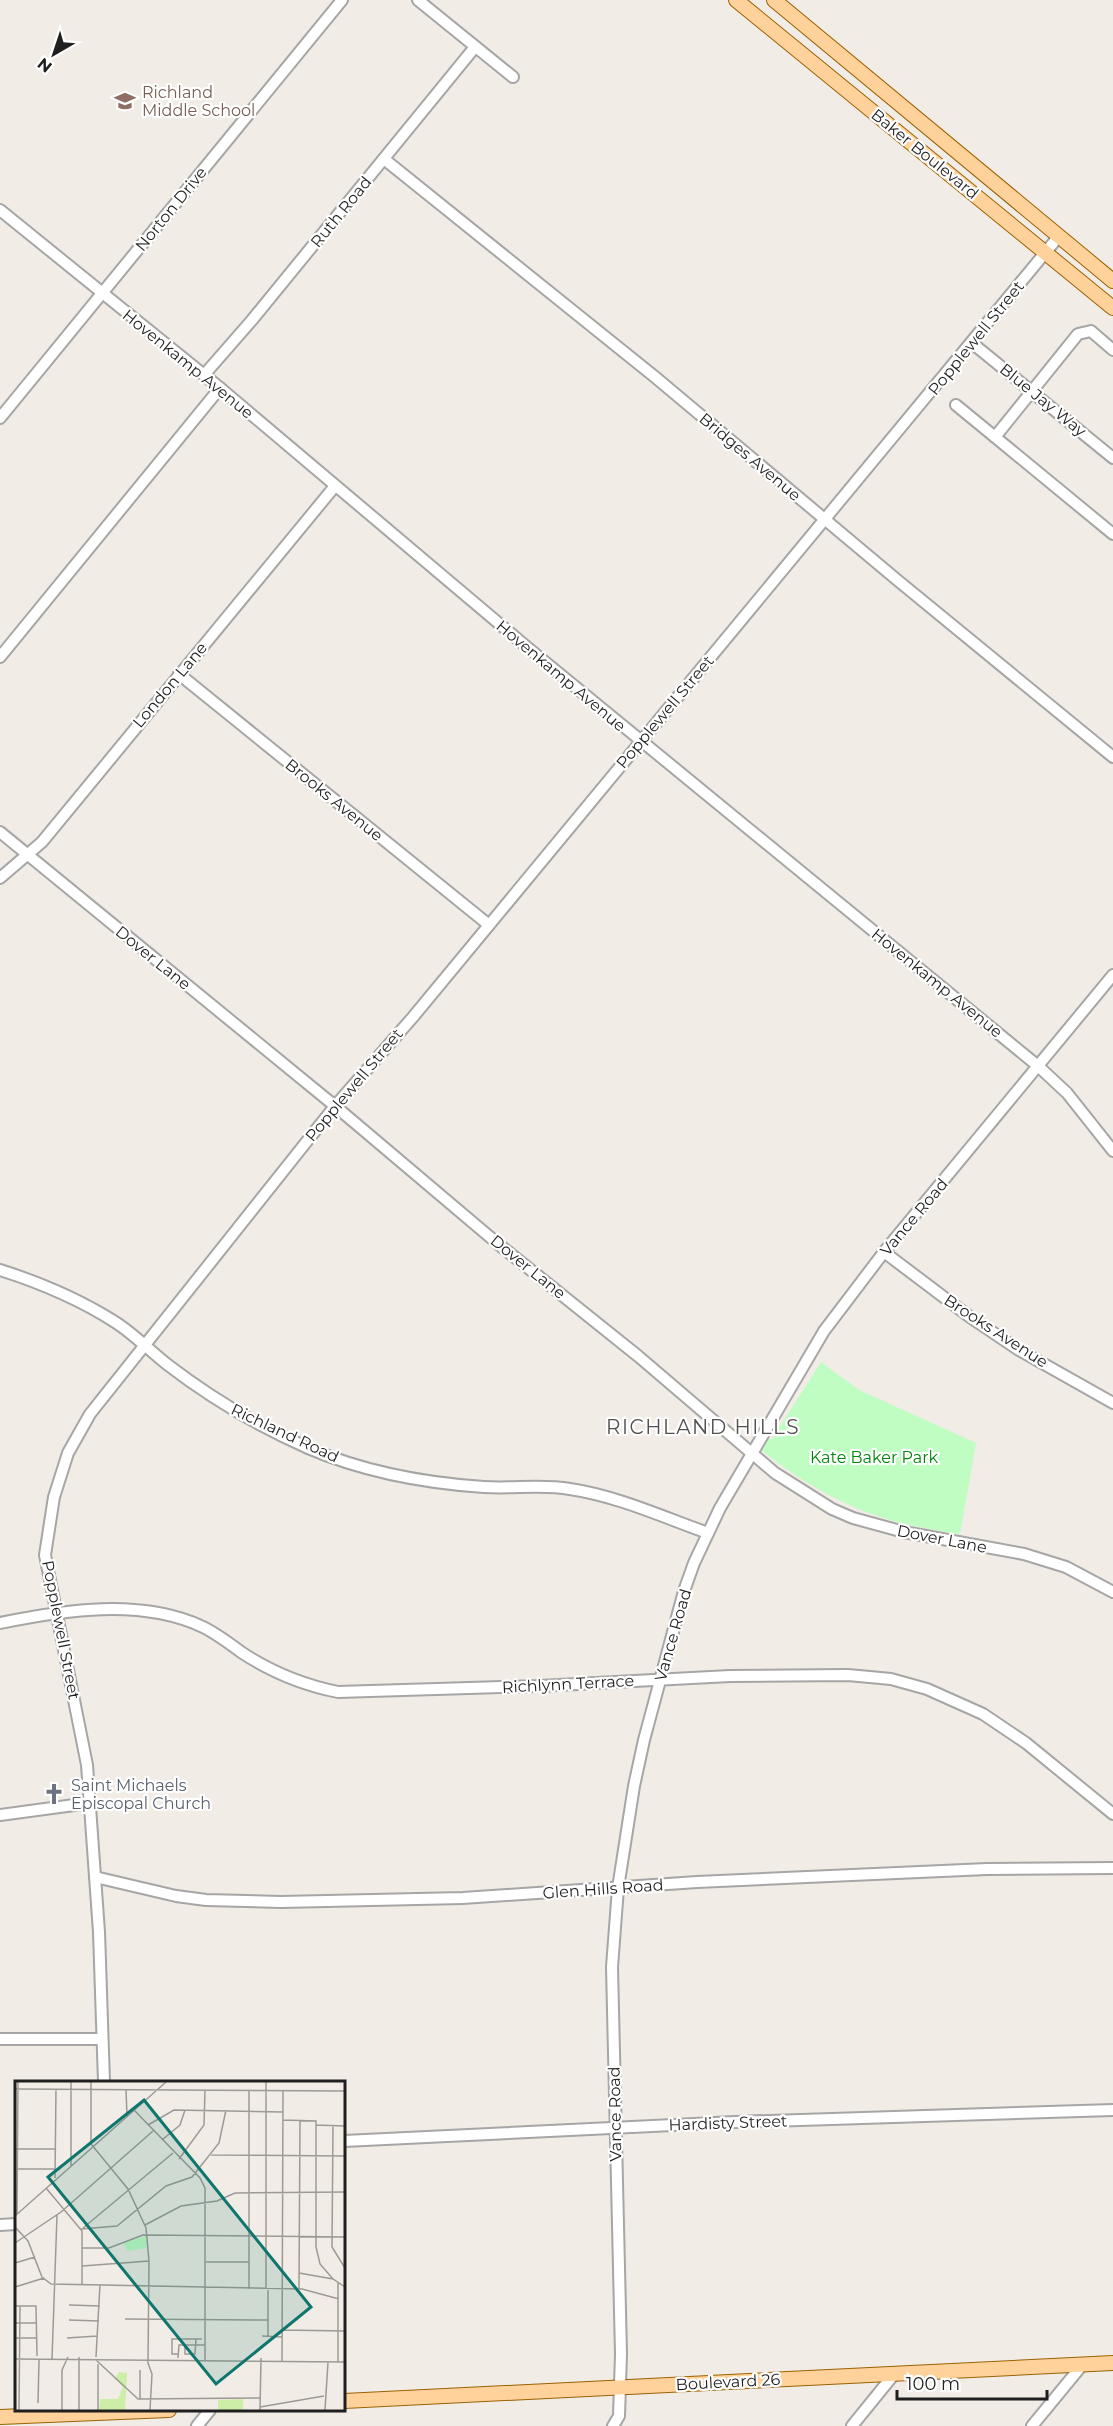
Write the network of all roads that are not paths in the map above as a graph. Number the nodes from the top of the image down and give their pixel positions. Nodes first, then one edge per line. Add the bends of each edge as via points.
1 (418, 0) edge
2 (736, 0) edge
3 (774, 0) edge
4 (338, 2) edge
5 (475, 47) junction
6 (513, 76) dead end
7 (384, 159) junction
8 (0, 210) edge
9 (1059, 236) junction
10 (1046, 253) junction
11 (1113, 281) edge
12 (101, 293) junction
13 (1113, 308) edge
14 (972, 343) junction
15 (1113, 350) edge
16 (204, 375) junction
17 (220, 388) junction
18 (1031, 392) junction
19 (956, 405) dead end
20 (0, 418) edge
21 (995, 437) junction
22 (1113, 458) edge
23 (335, 486) junction
24 (825, 520) junction
25 (1113, 534) edge
26 (0, 657) edge
27 (179, 674) junction
28 (640, 741) junction
29 (1113, 757) edge
30 (0, 832) edge
31 (27, 854) junction
32 (0, 878) edge
33 (489, 926) junction
34 (1113, 975) edge
35 (1038, 1066) junction
36 (335, 1106) junction
37 (1113, 1151) edge
38 (884, 1252) junction
39 (0, 1270) edge
40 (143, 1344) junction
41 (1113, 1403) edge
42 (751, 1453) junction
43 (708, 1533) junction
44 (1113, 1592) edge
45 (57, 1613) junction
46 (0, 1623) edge
47 (660, 1680) junction
48 (89, 1803) junction
49 (1113, 1814) edge
50 (0, 1815) edge
51 (1113, 1868) edge
52 (95, 1877) junction
53 (618, 1888) junction
54 (0, 2039) edge
55 (102, 2039) junction
56 (104, 2081) edge
57 (1113, 2110) edge
58 (615, 2128) junction
59 (345, 2141) edge
60 (15, 2224) edge
61 (0, 2225) edge
62 (1113, 2362) edge
63 (1083, 2364) junction
64 (896, 2373) junction
65 (620, 2387) junction
66 (345, 2401) edge
67 (121, 2411) edge
68 (208, 2411) edge
69 (0, 2417) edge
70 (197, 2426) edge
71 (613, 2426) edge
72 (852, 2426) edge
73 (1032, 2426) edge

1 - 5 street
2 - 10 main road, Baker Boulevard
3 - 9 main road, Baker Boulevard
4 - 12 street, Norton Drive
5 - 6 street
5 - 7 street, Ruth Road
7 - 16 street, Ruth Road
7 - 24 street, Bridges Avenue
8 - 12 street, Hovenkamp Avenue
9 - 10 street, Popplewell Street
9 - 11 main road, Baker Boulevard
10 - 13 main road, Baker Boulevard
10 - 14 street, Popplewell Street
12 - 16 street, Hovenkamp Avenue
12 - 20 street, Norton Drive
14 - 18 street, Blue Jay Way
14 - 24 street, Popplewell Street
15 - 18 street via 1090,331 1078,334
16 - 17 street, Hovenkamp Avenue
17 - 23 street, Hovenkamp Avenue
17 - 26 street
18 - 21 street
18 - 22 street, Blue Jay Way
19 - 21 street
21 - 25 street
23 - 27 street, London Lane
23 - 28 street, Hovenkamp Avenue
24 - 28 street, Popplewell Street
24 - 29 street, Bridges Avenue
27 - 31 street, London Lane via 42,842
27 - 33 street, Brooks Avenue
28 - 33 street, Popplewell Street
28 - 35 street, Hovenkamp Avenue
30 - 31 street, Dover Lane
31 - 32 street, London Lane
31 - 36 street, Dover Lane
33 - 36 street, Popplewell Street
34 - 35 street, Vance Road
35 - 37 street, Hovenkamp Avenue via 1067,1093
35 - 38 street, Vance Road
36 - 40 street, Popplewell Street
36 - 42 street, Dover Lane
38 - 41 street, Brooks Avenue via 1009,1343
38 - 42 street, Vance Road via 824,1330
39 - 40 street, Richland Road via 96,1311
40 - 43 street, Richland Road via 200,1389 243,1416 340,1460 401,1478 483,1487 584,1491
40 - 45 street, Popplewell Street via 90,1414 68,1453 54,1497 45,1555
42 - 43 street, Vance Road
42 - 44 street, Dover Lane via 810,1496 853,1518 904,1532 1024,1554 1066,1567
43 - 47 street, Vance Road via 684,1592
45 - 46 street, Richlynn Terrace
45 - 47 street, Richlynn Terrace via 141,1611 186,1621 217,1635 280,1675 338,1692
45 - 48 street, Popplewell Street via 87,1765
47 - 49 street, Richlynn Terrace via 848,1675 909,1683 983,1714 1026,1743
47 - 53 street, Vance Road via 634,1786
48 - 50 street
48 - 52 street, Popplewell Street
51 - 53 street, Glen Hills Road via 976,1870
52 - 53 street, Glen Hills Road via 176,1896 281,1902 463,1898
52 - 55 street, Popplewell Street
53 - 58 street, Vance Road via 612,1967
54 - 55 street
55 - 56 street, Popplewell Street
57 - 58 street, Hardisty Street
58 - 59 street, Hardisty Street
58 - 65 street, Vance Road via 621,2275
60 - 61 street
62 - 63 main road, Boulevard 26
63 - 64 main road, Boulevard 26
63 - 73 street
64 - 65 main road, Boulevard 26
64 - 72 street
65 - 66 main road, Boulevard 26
65 - 71 street, Vance Road via 619,2415
67 - 69 main road
68 - 70 street

